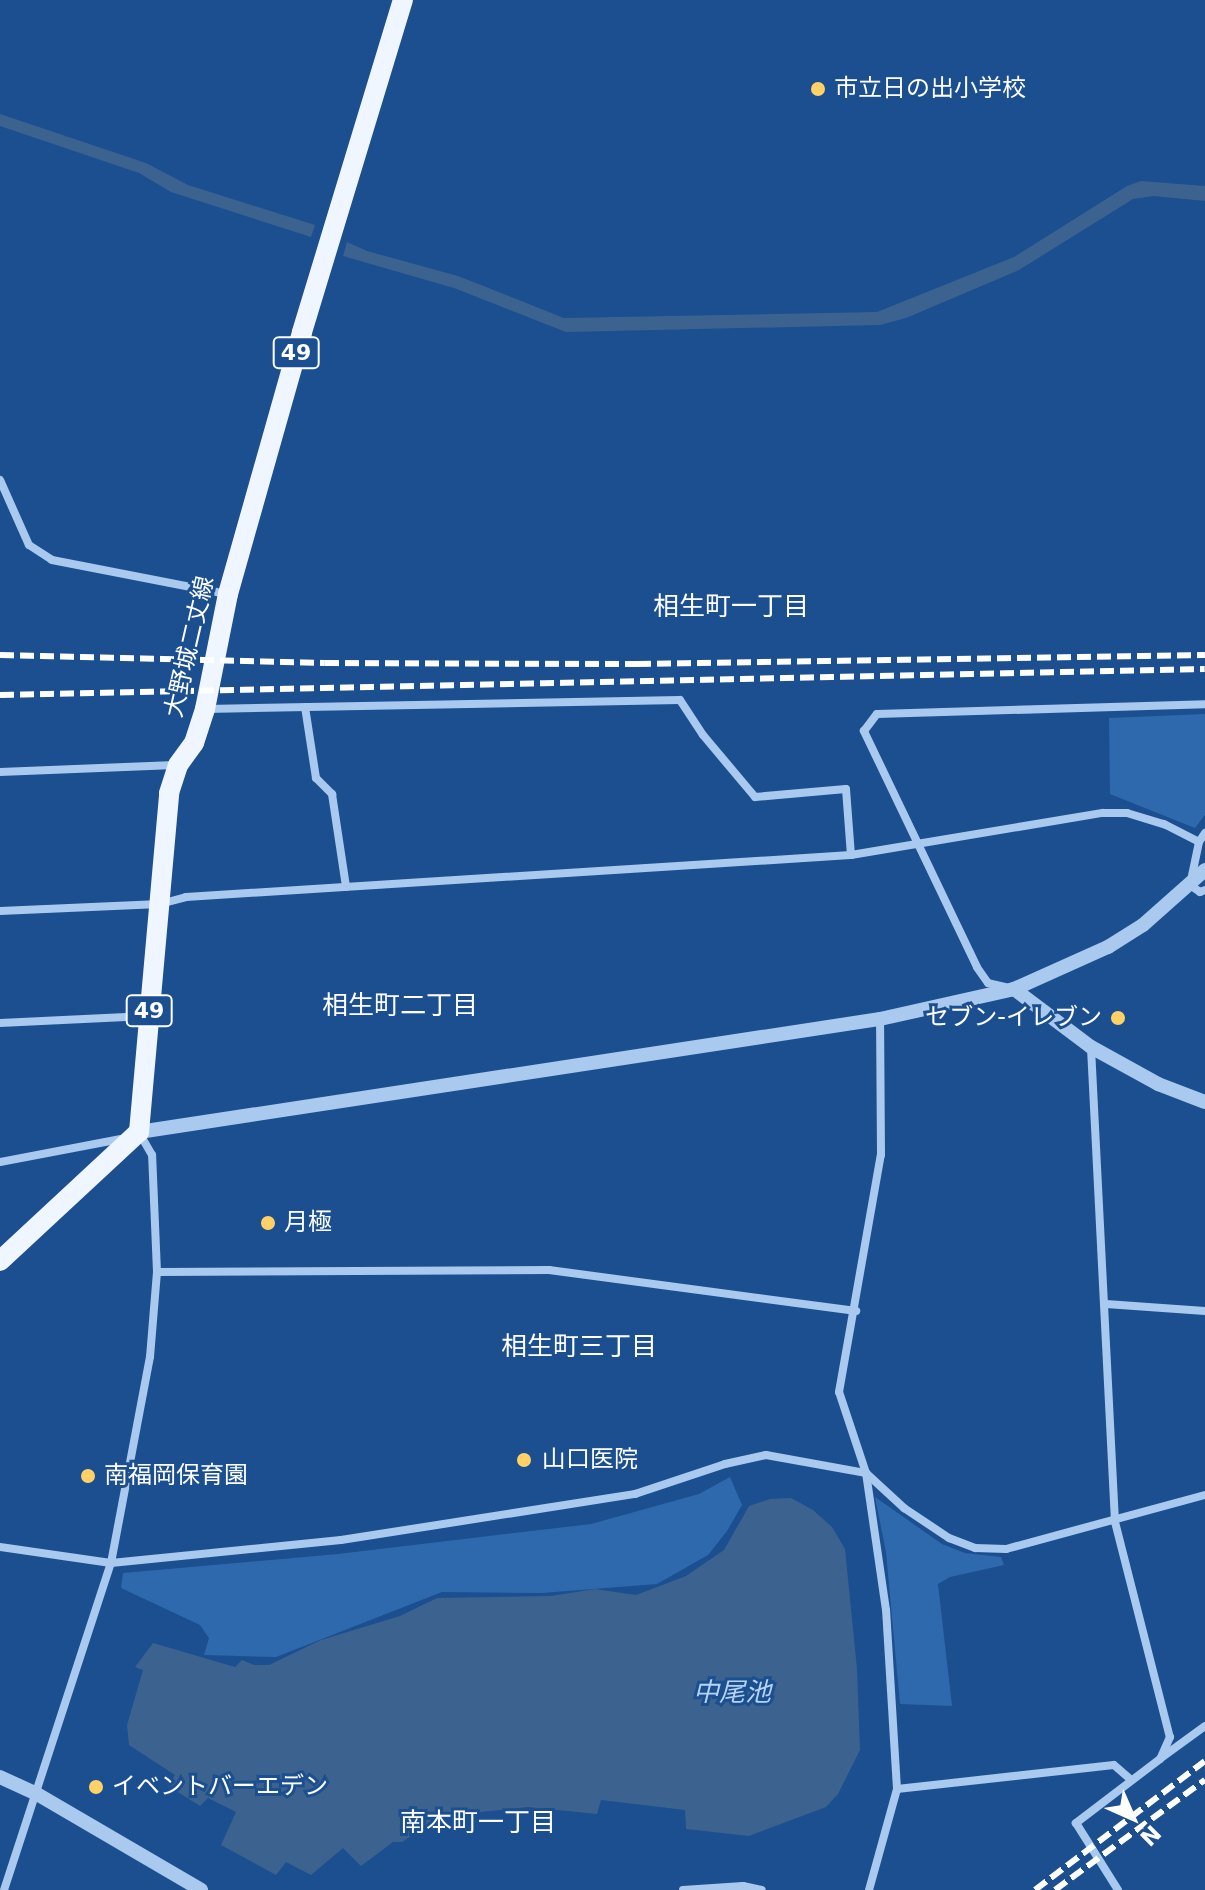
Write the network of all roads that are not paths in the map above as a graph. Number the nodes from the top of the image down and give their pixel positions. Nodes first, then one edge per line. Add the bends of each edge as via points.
1 (403, 0) edge
2 (0, 480) edge
3 (228, 594) junction
4 (1205, 704) edge
5 (305, 707) junction
6 (205, 709) junction
7 (178, 765) junction
8 (0, 772) edge
9 (1205, 833) edge
10 (1199, 842) junction
11 (919, 845) junction
12 (851, 855) junction
13 (1205, 870) edge
14 (1190, 885) junction
15 (346, 887) junction
16 (1205, 890) edge
17 (160, 904) junction
18 (0, 911) edge
19 (1014, 989) junction
20 (148, 1016) junction
21 (880, 1019) junction
22 (0, 1023) edge
23 (1091, 1047) junction
24 (1205, 1102) edge
25 (139, 1132) junction
26 (0, 1162) edge
27 (0, 1261) edge
28 (157, 1272) junction
29 (1106, 1304) junction
30 (856, 1311) junction
31 (1205, 1311) edge
32 (866, 1473) junction
33 (1205, 1495) edge
34 (1115, 1522) junction
35 (0, 1547) edge
36 (111, 1563) junction
37 (1205, 1726) edge
38 (1160, 1759) junction
39 (0, 1777) edge
40 (1130, 1779) junction
41 (897, 1789) junction
42 (37, 1794) junction
43 (4, 1890) edge
44 (201, 1890) edge
45 (683, 1890) edge
46 (762, 1890) edge
47 (869, 1890) edge
48 (1118, 1890) edge

1 - 3 main road, 大野城二丈線 / 49
2 - 3 street via 29,545 52,560
3 - 6 main road, 大野城二丈線 / 49
4 - 11 street via 877,714 864,731
5 - 6 street
5 - 12 street via 680,700 755,797 846,789
5 - 15 street via 316,778 332,794
6 - 7 main road, 大野城二丈線 / 49 via 194,743
7 - 8 street
7 - 17 main road, 大野城二丈線 / 49 via 169,793
9 - 10 street
10 - 11 street via 1164,824 1127,813 1103,813
10 - 14 street
11 - 12 street
11 - 19 street via 977,967 988,983
12 - 15 street
13 - 14 street
14 - 16 street
14 - 19 street via 1108,947
15 - 17 street via 186,897
17 - 18 street
17 - 20 main road, 大野城二丈線 / 49
19 - 21 street
19 - 23 street
20 - 22 street
20 - 25 main road, 大野城二丈線 / 49
21 - 25 street
21 - 30 street via 881,1155
23 - 24 street via 1158,1084
23 - 29 street
25 - 26 street via 115,1142
25 - 27 main road
25 - 28 street via 152,1155
28 - 30 street via 549,1270
28 - 36 street via 152,1345
29 - 31 street
29 - 34 street
30 - 32 street via 839,1392
32 - 34 street via 904,1508 949,1538 975,1548 1006,1549
32 - 36 street via 766,1455 635,1494 341,1540
32 - 41 street via 886,1610
33 - 34 street
34 - 38 street via 1168,1717 1170,1737
35 - 36 street
36 - 42 street
37 - 38 street
38 - 40 street
39 - 42 street
40 - 41 street via 1114,1765
40 - 48 street via 1076,1823
41 - 47 street
42 - 43 street
42 - 44 street
45 - 46 street

